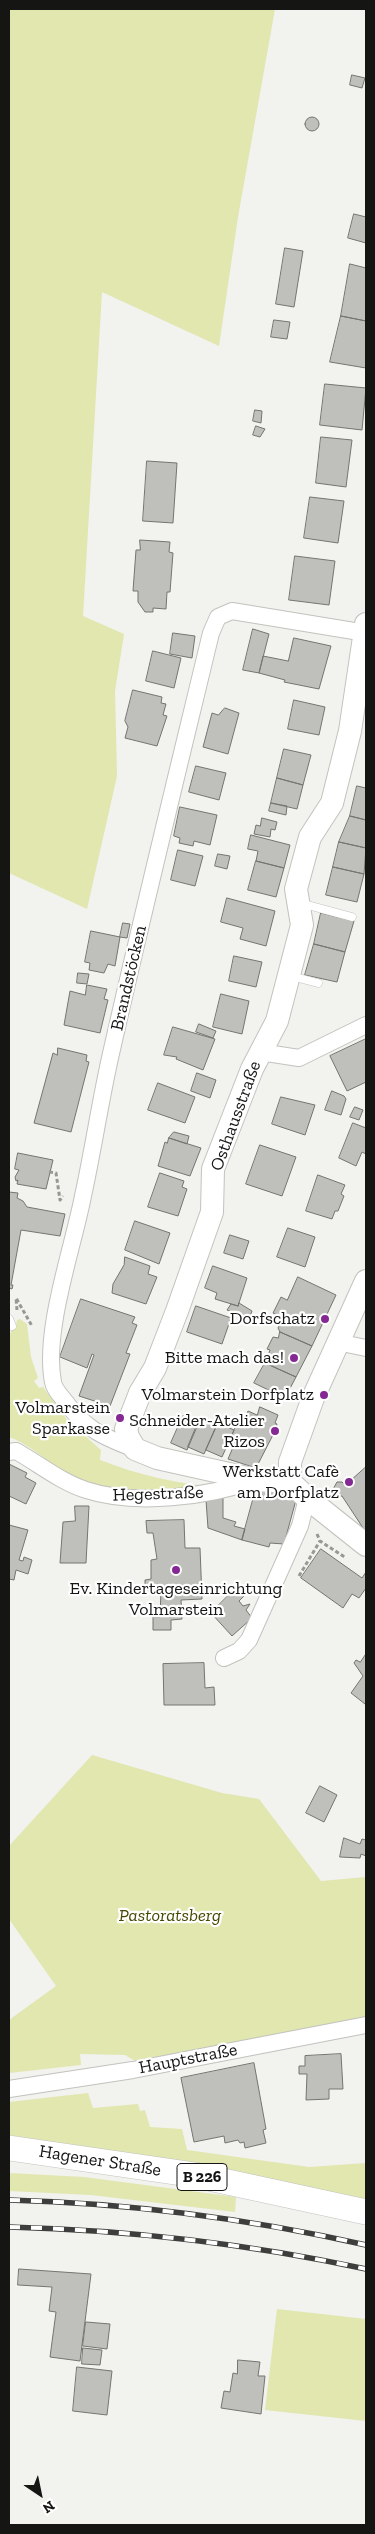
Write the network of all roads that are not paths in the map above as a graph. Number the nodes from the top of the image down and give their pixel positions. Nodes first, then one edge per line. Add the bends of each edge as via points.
1 (366, 624) edge
2 (366, 633) edge
3 (298, 903) junction
4 (352, 917) dead end
5 (289, 975) junction
6 (318, 983) dead end
7 (366, 1025) edge
8 (260, 1052) junction
9 (366, 1281) edge
10 (337, 1342) junction
11 (366, 1348) edge
12 (135, 1448) junction
13 (9, 1452) edge
14 (256, 1480) junction
15 (290, 1482) junction
16 (307, 1498) junction
17 (366, 1545) edge
18 (224, 1658) dead end
19 (366, 2025) edge
20 (9, 2089) edge
21 (9, 2148) edge
22 (366, 2212) edge

1 - 2 street, Osthausstraße
2 - 3 street, Osthausstraße via 350,731 332,803 310,837 296,890
2 - 12 street, Brandstöcken via 232,611 218,617 211,633 110,1060 79,1217 63,1276 52,1343 53,1385 71,1410 86,1426 102,1436
3 - 4 lane
3 - 5 street, Osthausstraße via 302,925
5 - 6 lane
5 - 8 street, Osthausstraße via 276,1021
7 - 8 street via 299,1058
8 - 12 street, Osthausstraße via 213,1169 212,1212 177,1311 126,1429
9 - 10 street
10 - 11 street
10 - 15 street via 290,1462
12 - 14 street via 157,1458
13 - 14 street, Hegestraße via 16,1451 61,1479 107,1496 163,1497 226,1491
14 - 15 street
15 - 16 street
16 - 17 street
16 - 18 street via 300,1526 249,1640 239,1651
19 - 20 street, Hauptstraße via 133,2070
21 - 22 main road, Hagener Straße / B 226 via 195,2175

